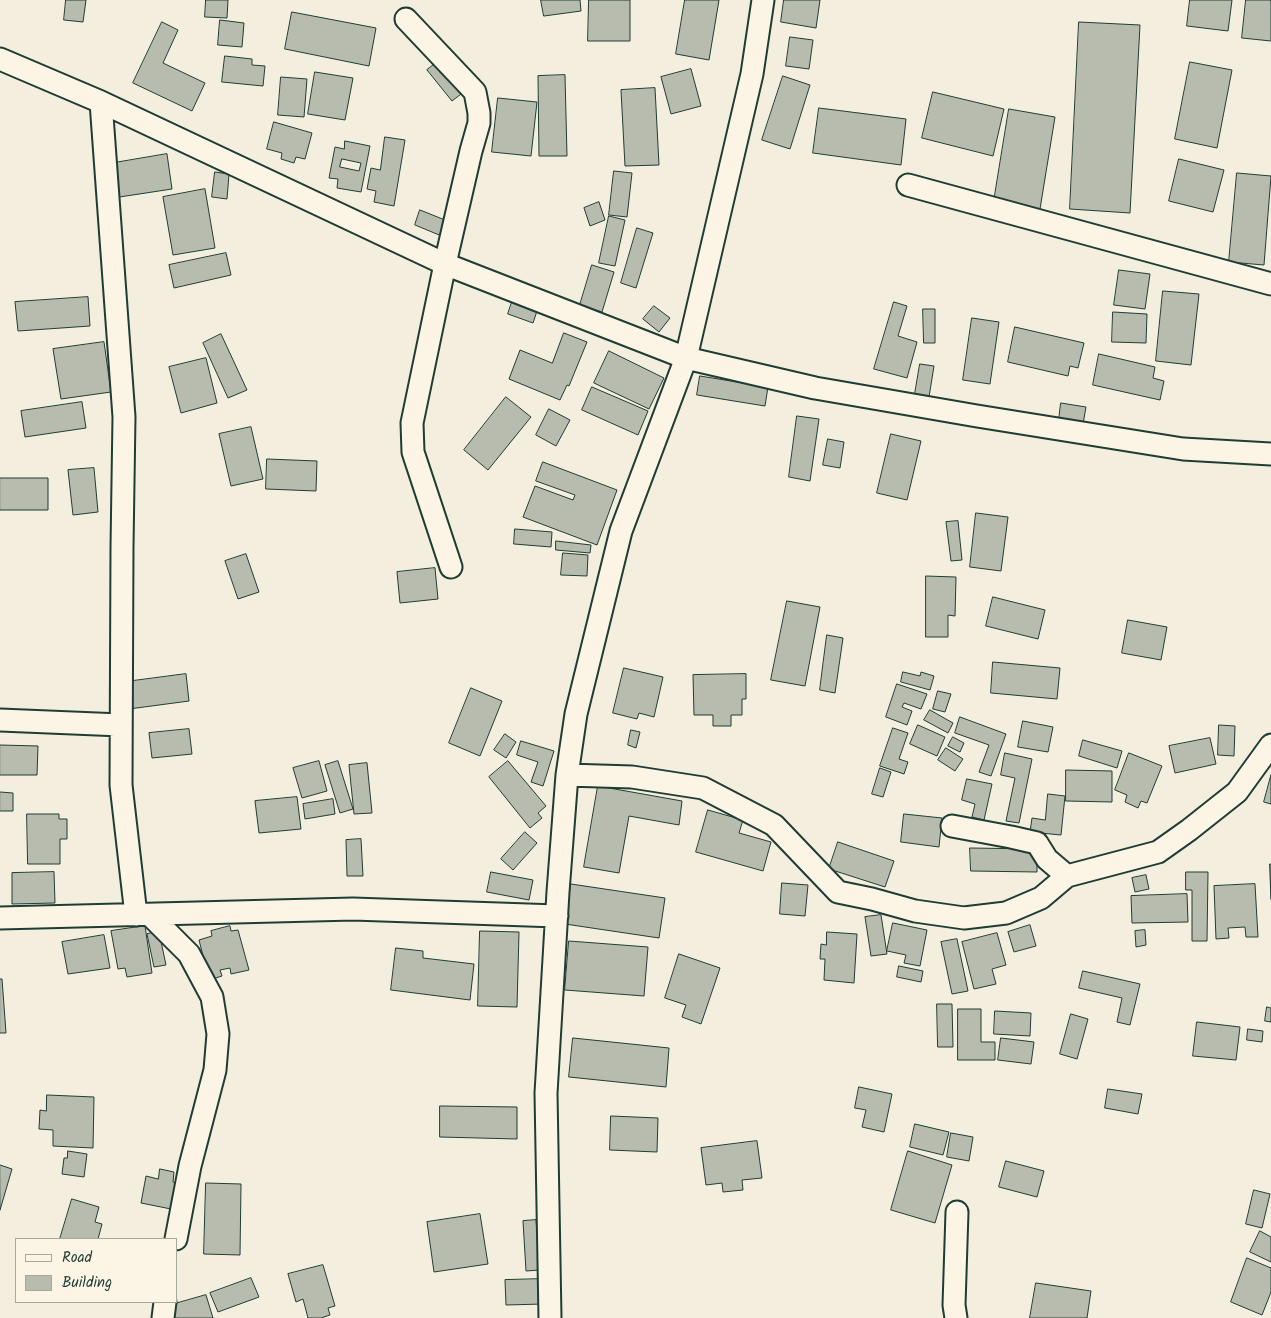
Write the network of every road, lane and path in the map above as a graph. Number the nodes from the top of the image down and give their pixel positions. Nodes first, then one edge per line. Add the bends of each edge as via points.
1 (763, 0) edge
2 (406, 19) dead end
3 (0, 59) edge
4 (101, 102) junction
5 (908, 185) dead end
6 (445, 264) junction
7 (1271, 284) edge
8 (686, 358) junction
9 (1271, 454) edge
10 (451, 567) dead end
11 (0, 720) edge
12 (121, 725) junction
13 (1271, 745) edge
14 (567, 775) junction
15 (952, 826) dead end
16 (1067, 876) junction
17 (143, 915) junction
18 (557, 916) junction
19 (0, 918) edge
20 (957, 1212) dead end
21 (176, 1238) edge
22 (165, 1303) edge
23 (163, 1318) edge
24 (550, 1318) edge
25 (956, 1318) edge

1 - 8 street via 752,74
2 - 6 street via 475,92 478,103 479,123
3 - 4 street
4 - 6 street
4 - 12 street via 124,417
5 - 7 street
6 - 8 street
6 - 10 street via 412,423 413,452
8 - 9 street via 815,388 1183,449
8 - 14 street via 622,531 576,714
11 - 12 street
12 - 17 street via 121,785
13 - 16 street via 1237,792 1158,852
14 - 16 street via 632,777 703,788 774,824 838,892 915,911 964,918 1006,913 1042,898
14 - 18 street
15 - 16 street via 1037,843 1047,859
17 - 18 street via 353,909
17 - 19 street
17 - 21 street via 189,954 212,997 218,1034 216,1070 190,1166
18 - 24 street via 546,1092
20 - 25 street
22 - 23 street

